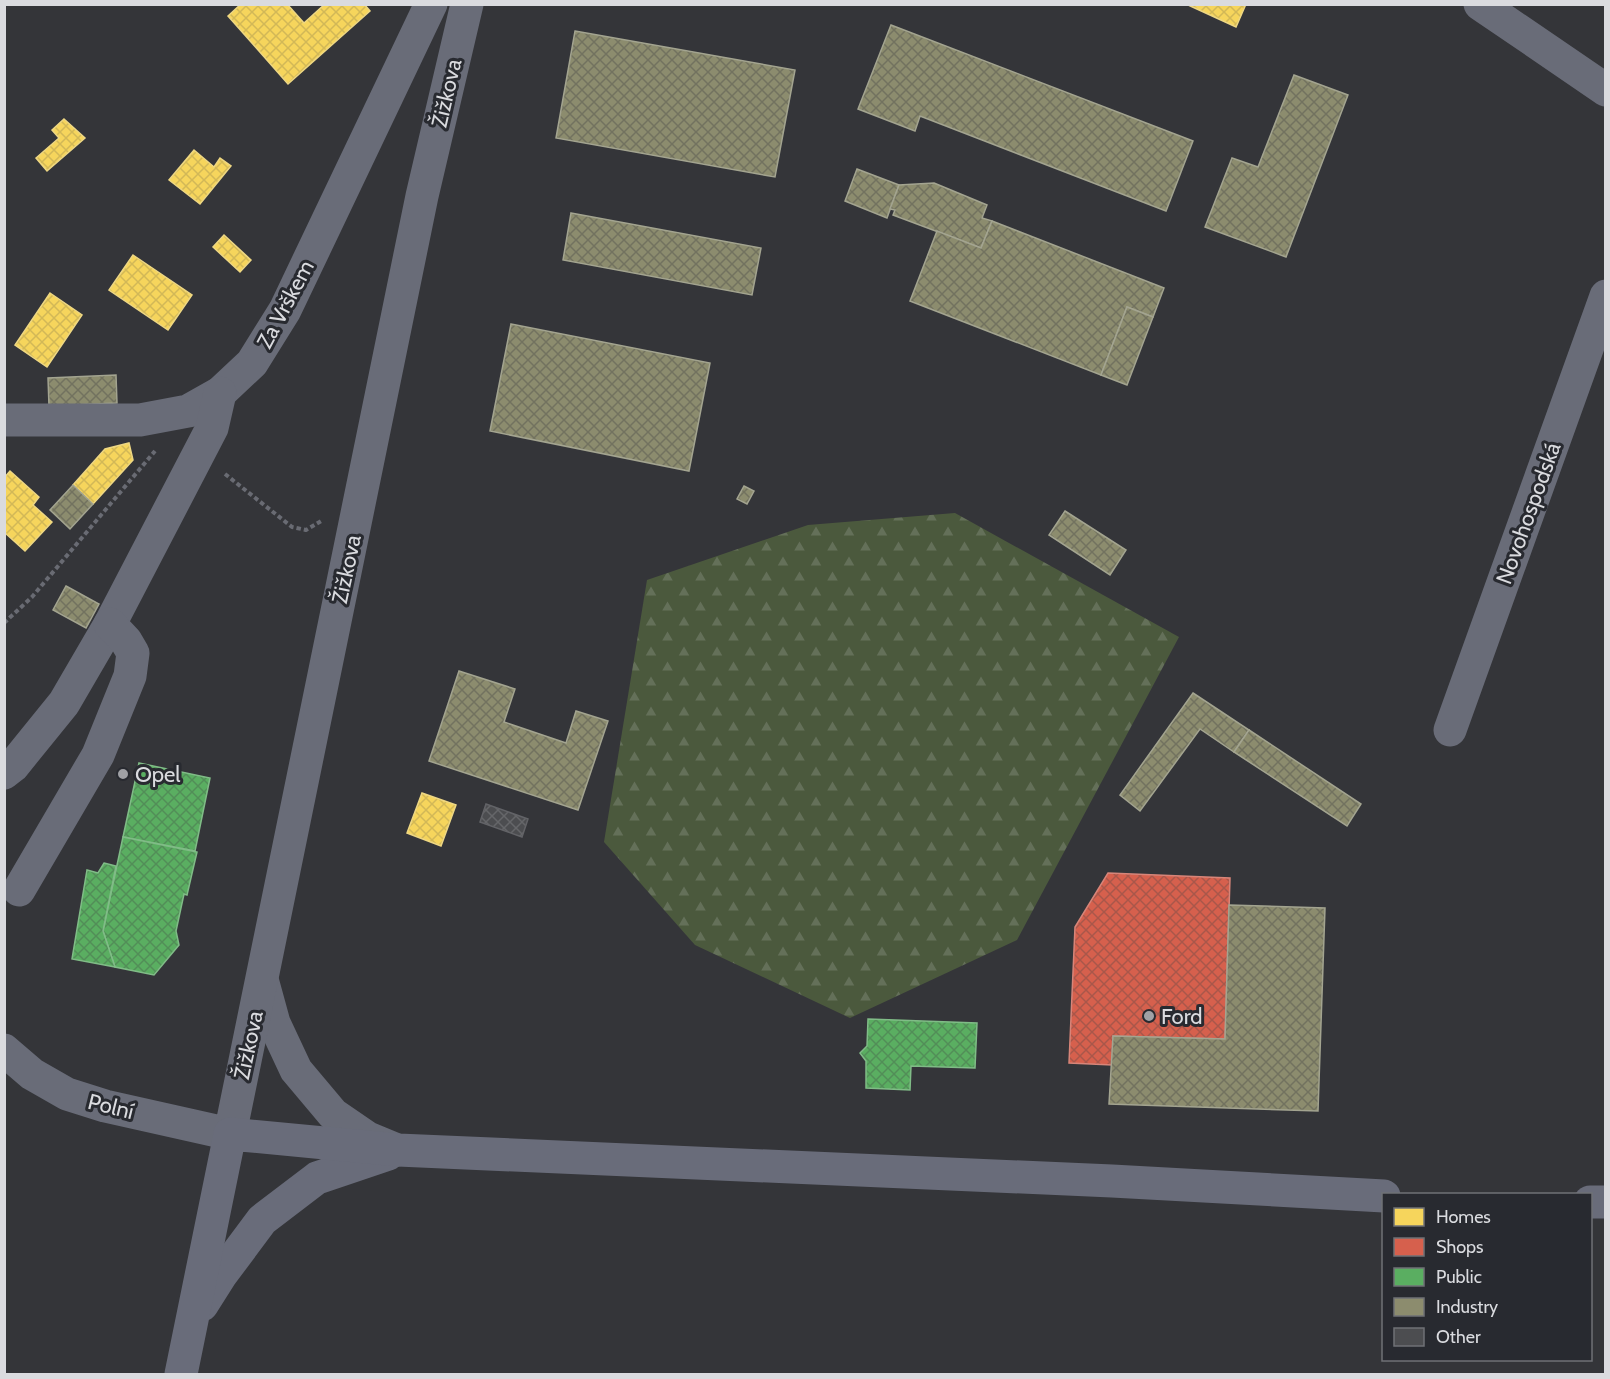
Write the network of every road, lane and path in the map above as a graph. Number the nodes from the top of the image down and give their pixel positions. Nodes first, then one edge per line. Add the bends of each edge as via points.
1 (431, 4) edge
2 (467, 4) edge
3 (1480, 4) edge
4 (1605, 90) edge
5 (1605, 296) edge
6 (200, 419) junction
7 (4, 420) edge
8 (363, 487) junction
9 (4, 623) edge
10 (110, 624) junction
11 (1450, 730) dead end
12 (4, 773) edge
13 (19, 890) dead end
14 (262, 978) junction
15 (4, 1050) edge
16 (230, 1134) junction
17 (398, 1150) junction
18 (1382, 1196) edge
19 (191, 1322) junction
20 (181, 1374) edge

1 - 6 street, Za Vrškem via 285,310 252,363 220,393
2 - 8 street, Žižkova via 422,196
3 - 4 street
5 - 11 street, Novohospodská
6 - 7 street, Za Vrškem
6 - 8 path via 223,450 222,471 292,527 306,530
6 - 9 path via 125,489 32,597
6 - 10 street
8 - 14 street, Žižkova
10 - 12 street via 64,703
10 - 13 street via 133,653 130,676 98,755
14 - 16 street, Žižkova
14 - 17 street via 274,1023 296,1070 333,1114 368,1138
15 - 16 street, Polní via 32,1074 66,1094
16 - 17 main road
16 - 19 main road
17 - 18 main road
17 - 19 main road via 317,1178 262,1220
19 - 20 main road

